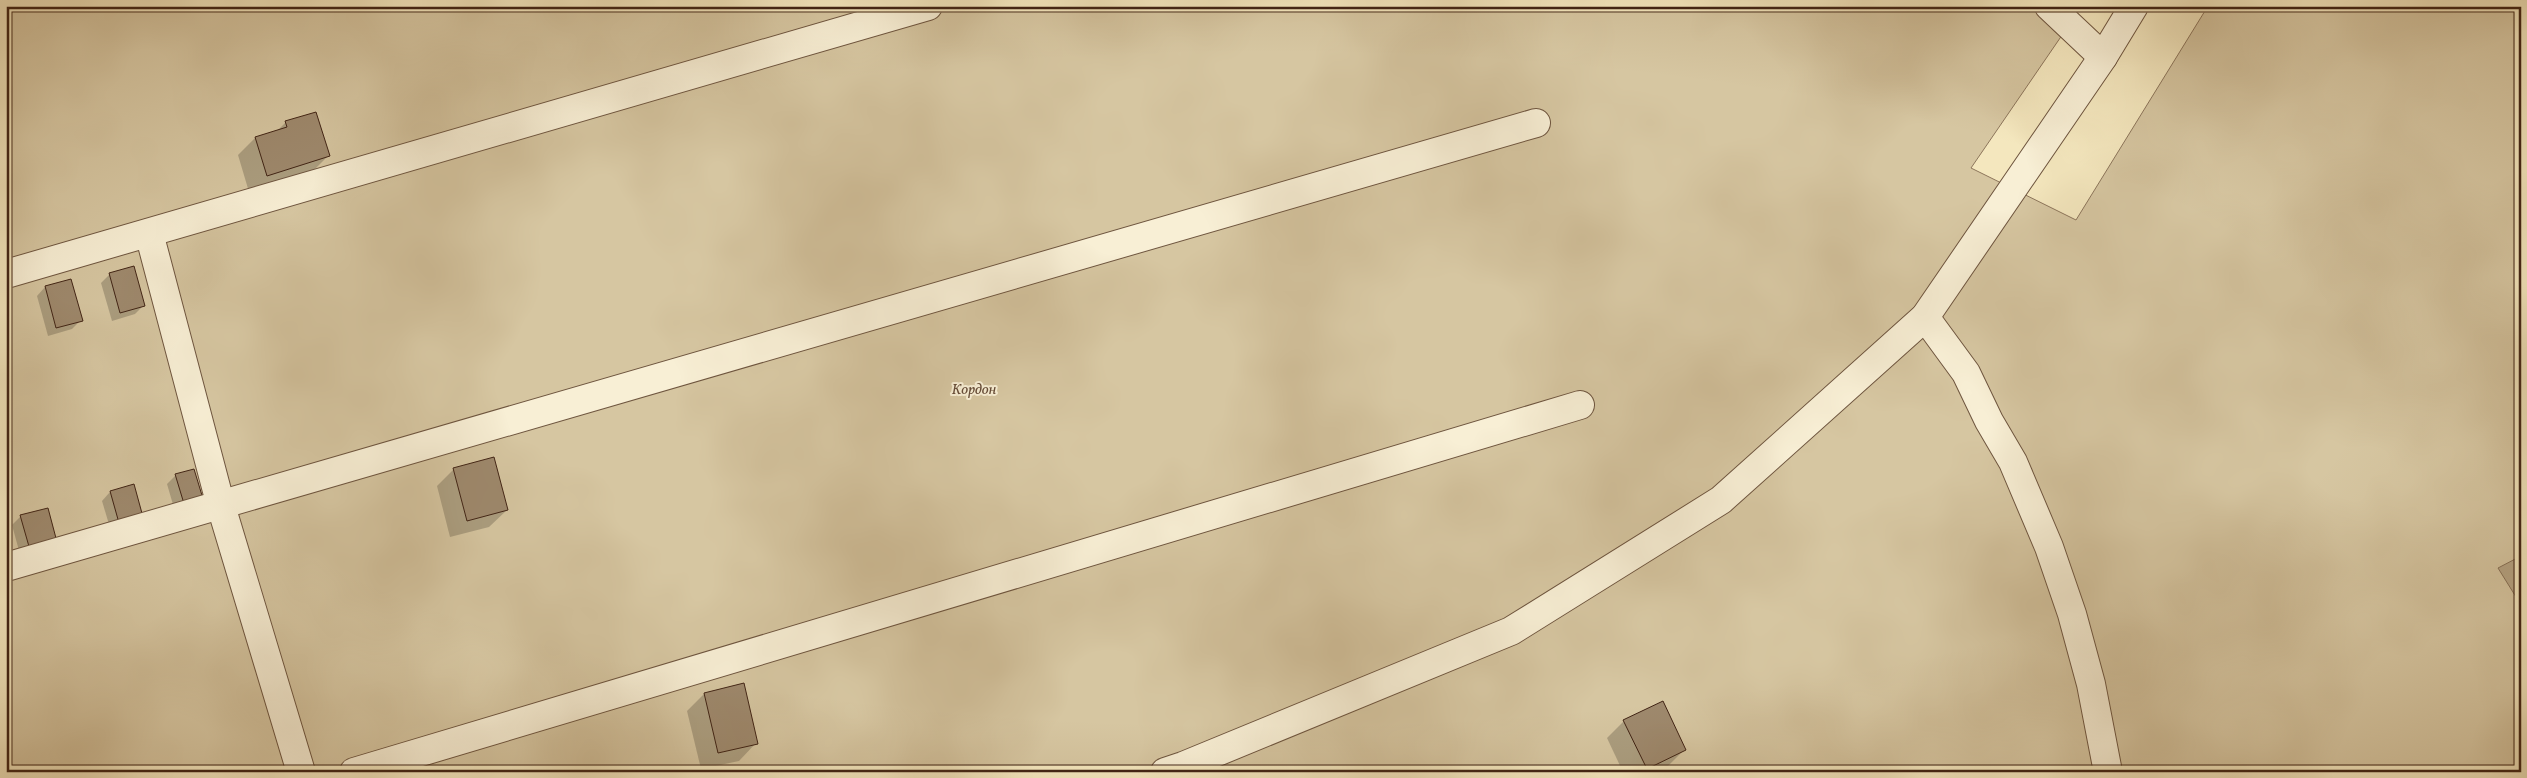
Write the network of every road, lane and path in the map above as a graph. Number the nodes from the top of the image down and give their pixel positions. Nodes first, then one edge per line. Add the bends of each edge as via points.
1 (928, 6) edge
2 (2049, 6) edge
3 (2134, 6) edge
4 (2103, 57) junction
5 (1536, 123) dead end
6 (149, 233) junction
7 (6, 274) edge
8 (1925, 317) junction
9 (1580, 405) dead end
10 (221, 506) junction
11 (6, 567) edge
12 (301, 772) edge
13 (354, 772) edge
14 (1165, 772) edge
15 (2108, 772) edge

1 - 6 street
2 - 4 street
3 - 4 street
4 - 8 street
5 - 10 street
6 - 7 street
6 - 10 street
8 - 14 street via 1720,500 1511,632
8 - 15 street via 1966,373 2013,462 2049,547 2075,622
9 - 13 street
10 - 11 street
10 - 12 street

